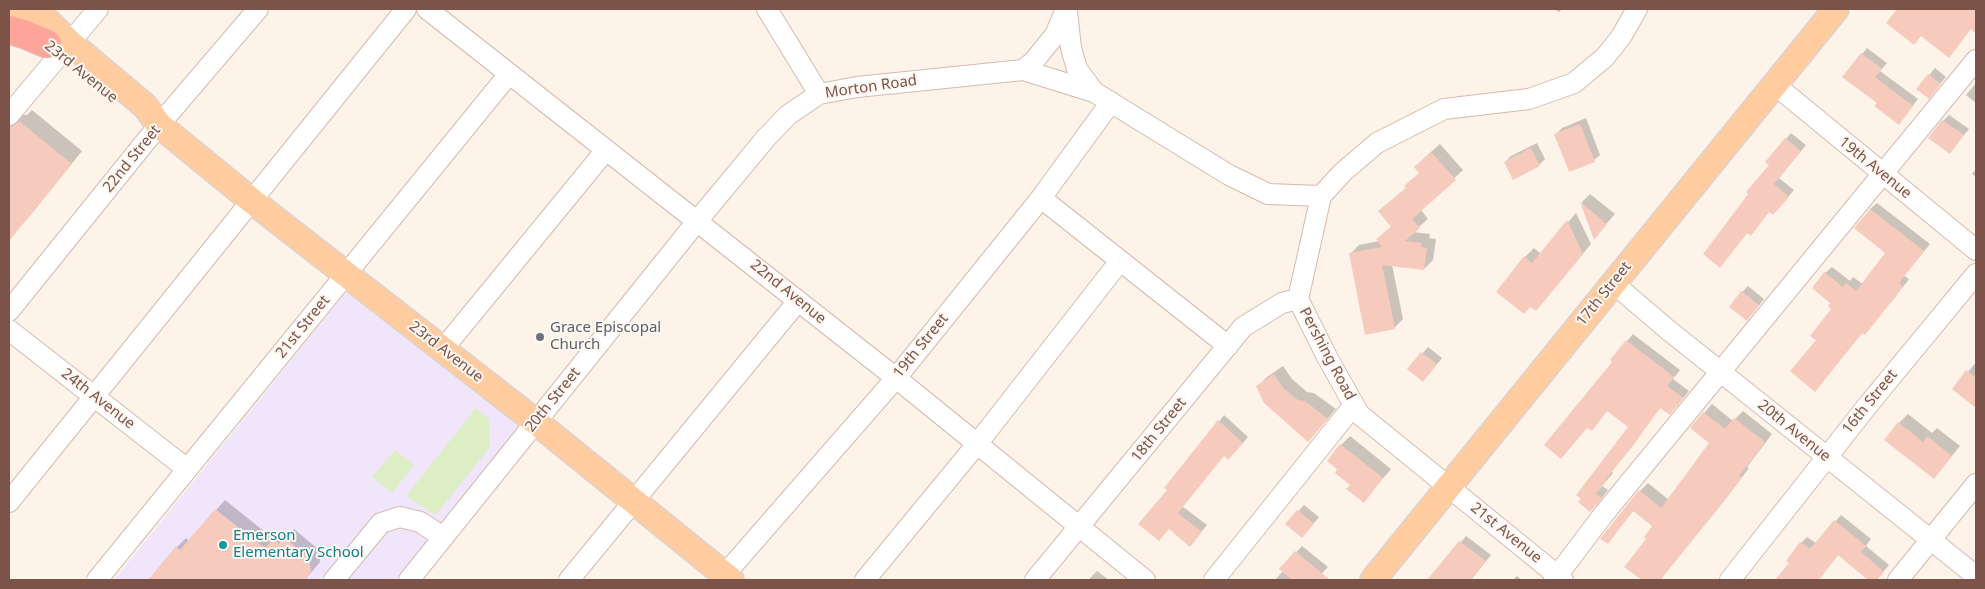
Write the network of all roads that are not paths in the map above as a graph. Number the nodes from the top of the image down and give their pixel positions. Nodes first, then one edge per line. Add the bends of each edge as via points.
1 (10, 9) edge
2 (35, 9) edge
3 (98, 9) edge
4 (258, 9) edge
5 (406, 9) edge
6 (427, 9) edge
7 (767, 9) edge
8 (1066, 9) edge
9 (1637, 9) edge
10 (1836, 9) edge
11 (9, 30) edge
12 (59, 47) junction
13 (1976, 60) edge
14 (1023, 70) junction
15 (509, 74) junction
16 (1774, 84) junction
17 (819, 94) junction
18 (1103, 97) junction
19 (9, 115) edge
20 (159, 125) junction
21 (606, 150) junction
22 (1882, 174) junction
23 (1321, 196) junction
24 (1041, 198) junction
25 (252, 201) junction
26 (698, 220) junction
27 (1976, 250) edge
28 (1120, 262) junction
29 (347, 274) junction
30 (1976, 274) edge
31 (1613, 283) junction
32 (1298, 298) junction
33 (798, 301) junction
34 (9, 311) edge
35 (9, 330) edge
36 (1228, 346) junction
37 (443, 349) junction
38 (1722, 373) junction
39 (896, 378) junction
40 (94, 397) junction
41 (1354, 405) junction
42 (536, 422) junction
43 (977, 444) junction
44 (1826, 457) junction
45 (187, 469) junction
46 (1976, 484) edge
47 (1448, 487) junction
48 (633, 501) junction
49 (9, 502) edge
50 (1080, 527) junction
51 (444, 537) junction
52 (1931, 540) junction
53 (1976, 576) edge
54 (725, 578) edge
55 (1558, 579) edge
56 (97, 580) edge
57 (334, 580) edge
58 (408, 580) edge
59 (569, 580) edge
60 (865, 580) edge
61 (1035, 580) edge
62 (1145, 580) edge
63 (1214, 580) edge
64 (1373, 580) edge
65 (1730, 580) edge
66 (1898, 580) edge

1 - 12 main road, 23rd Avenue
2 - 12 main road, 23rd Avenue
3 - 12 street
4 - 20 street, 22nd Street
5 - 25 street
6 - 15 street, 22nd Avenue
7 - 17 street
8 - 14 street via 1056,36
8 - 18 street via 1070,48 1077,68
9 - 23 street via 1605,57 1574,83 1529,99 1444,109 1376,143
10 - 16 main road, 17th Street
11 - 12 highway
12 - 19 street
12 - 20 main road, 23rd Avenue via 136,117
13 - 22 street
14 - 17 street, Morton Road via 857,86
14 - 18 street
15 - 21 street, 22nd Avenue
15 - 29 street, 21st Street
16 - 22 street, 19th Avenue
16 - 31 main road, 17th Street
17 - 26 street, Morton Road via 788,115 771,132
18 - 23 street via 1229,176 1268,194
18 - 24 street, 19th Street
20 - 25 main road, 23rd Avenue
20 - 34 street, 22nd Street
21 - 26 street, 22nd Avenue
21 - 37 street
22 - 27 street, 19th Avenue
22 - 38 street
23 - 32 street, Pershing Road
24 - 28 street
24 - 39 street, 19th Street
25 - 29 main road, 23rd Avenue
25 - 40 street
26 - 33 street, 22nd Avenue
26 - 42 street, 20th Street
28 - 36 street
28 - 43 street
29 - 37 main road, 23rd Avenue
29 - 45 street, 21st Street
30 - 44 street, 16th Street
31 - 38 street, 20th Avenue
31 - 47 main road, 17th Street
32 - 36 street, 18th Street via 1282,303 1243,327
32 - 41 street, Pershing Road
33 - 39 street, 22nd Avenue
33 - 48 street
35 - 40 street, 24th Avenue
36 - 50 street, 18th Street
37 - 42 main road, 23rd Avenue
38 - 44 street, 20th Avenue
38 - 55 street via 1603,516
39 - 43 street, 22nd Avenue
39 - 54 street, 19th Street
40 - 45 street, 24th Avenue
40 - 49 street
41 - 47 street, Pershing Road via 1359,414
41 - 63 street
42 - 48 main road, 23rd Avenue
42 - 51 street, 20th Street
43 - 50 street, 22nd Avenue
43 - 60 street
44 - 52 street, 20th Avenue
44 - 65 street, 16th Street
45 - 56 street, 21st Street
46 - 52 street
47 - 55 street, 21st Avenue
47 - 64 main road, 17th Street
48 - 54 main road, 23rd Avenue
48 - 59 street
50 - 61 street, 18th Street
50 - 62 street, 22nd Avenue
51 - 57 street via 420,522 400,517 381,523
51 - 58 street, 20th Street
52 - 53 street, 20th Avenue
52 - 66 street

